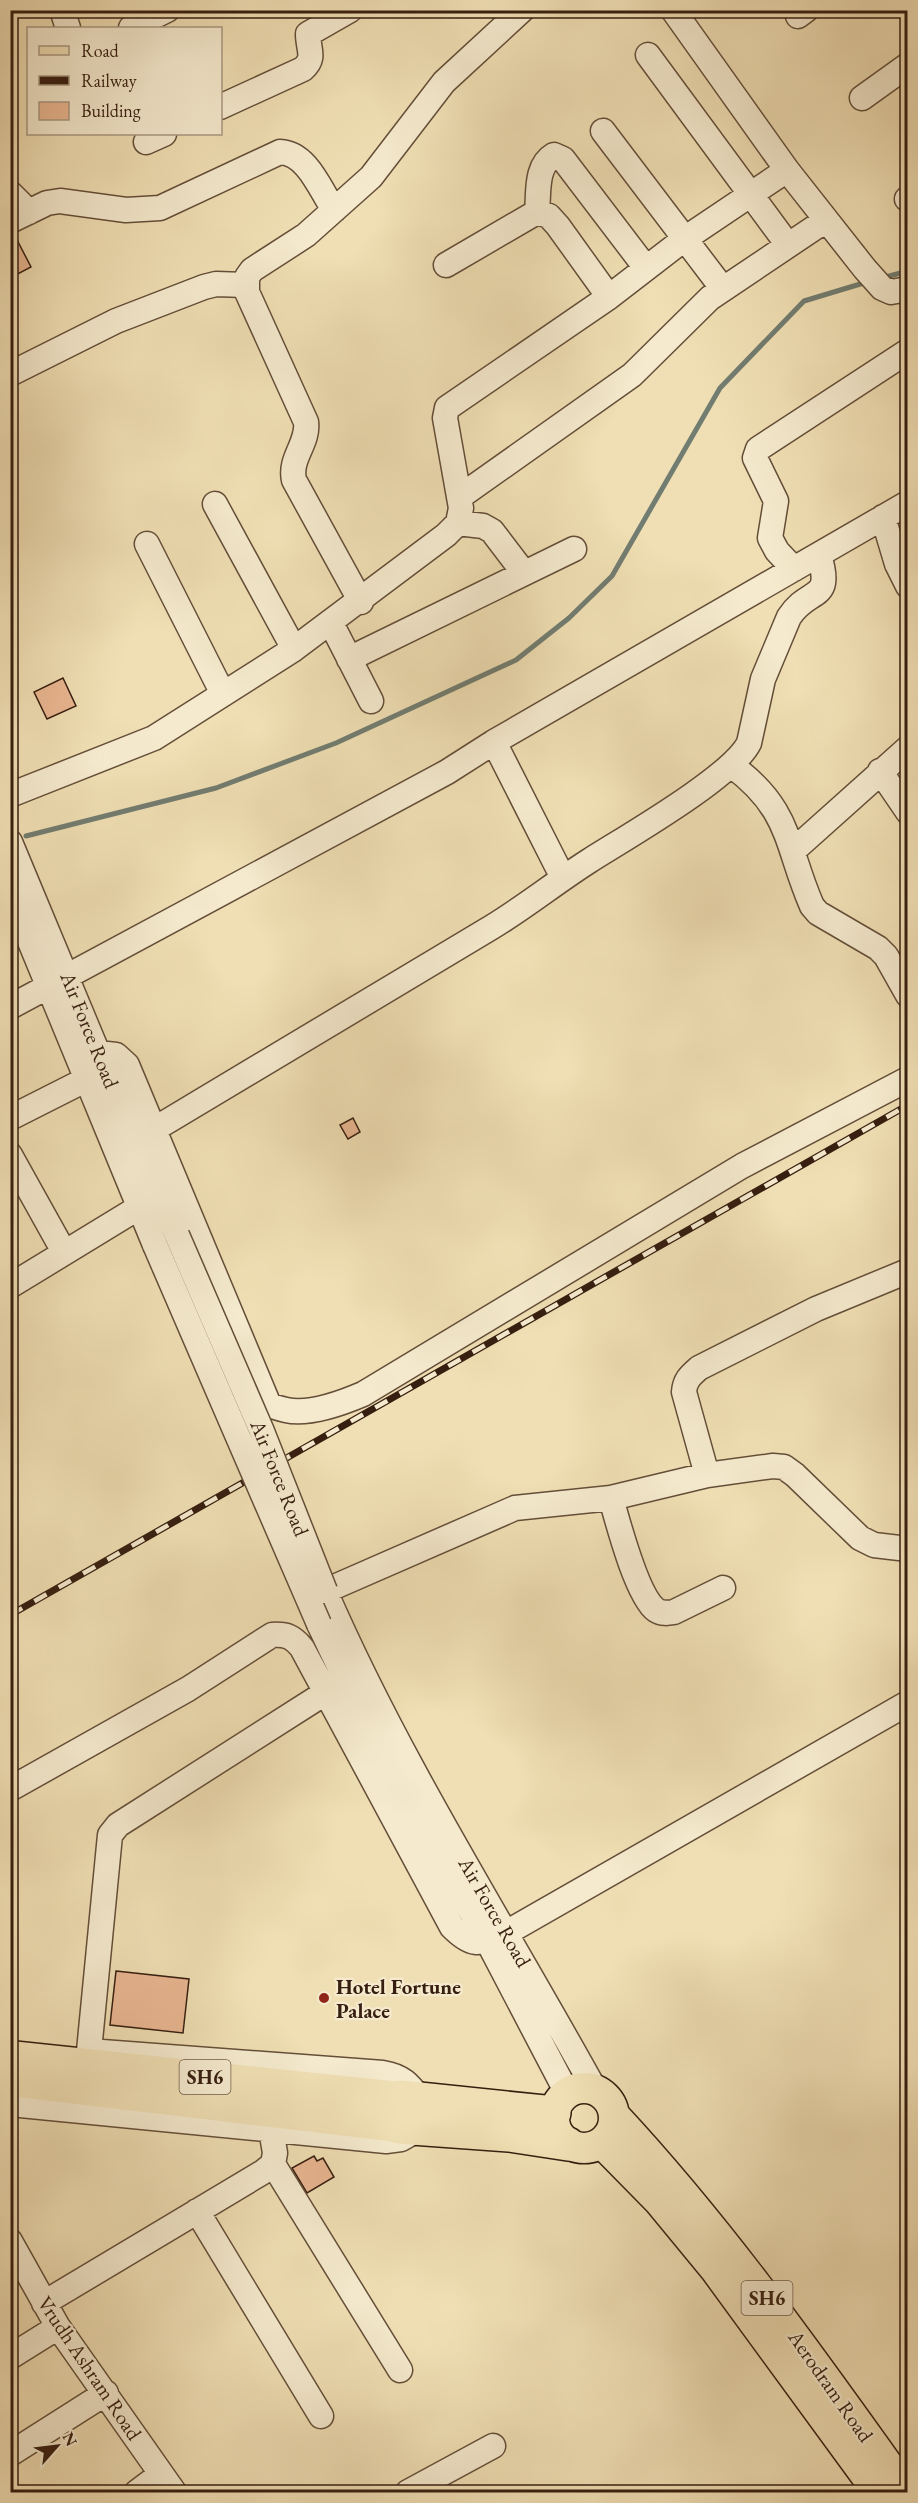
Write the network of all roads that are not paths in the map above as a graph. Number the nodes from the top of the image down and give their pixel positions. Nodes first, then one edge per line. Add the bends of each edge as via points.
1 (62, 10) edge
2 (167, 10) edge
3 (350, 10) edge
4 (522, 10) edge
5 (673, 10) edge
6 (68, 27) edge
7 (133, 27) edge
8 (648, 56) dead end
9 (908, 65) edge
10 (862, 98) dead end
11 (222, 106) edge
12 (603, 131) dead end
13 (787, 170) junction
14 (10, 193) edge
15 (752, 193) junction
16 (334, 210) junction
17 (537, 212) junction
18 (20, 217) edge
19 (826, 220) junction
20 (683, 240) junction
21 (788, 245) junction
22 (446, 265) dead end
23 (646, 268) junction
24 (245, 285) junction
25 (908, 289) edge
26 (723, 290) junction
27 (609, 297) junction
28 (908, 351) edge
29 (10, 374) edge
30 (461, 496) junction
31 (908, 503) edge
32 (215, 504) dead end
33 (883, 517) junction
34 (458, 523) junction
35 (147, 544) dead end
36 (574, 549) dead end
37 (819, 555) junction
38 (794, 569) junction
39 (524, 573) junction
40 (908, 586) edge
41 (361, 602) junction
42 (331, 624) junction
43 (294, 649) junction
44 (349, 659) junction
45 (223, 694) junction
46 (371, 701) dead end
47 (494, 742) junction
48 (908, 748) edge
49 (731, 765) junction
50 (880, 771) junction
51 (10, 795) edge
52 (908, 812) edge
53 (10, 842) edge
54 (794, 850) junction
55 (563, 878) junction
56 (10, 893) edge
57 (59, 981) junction
58 (908, 995) edge
59 (10, 1007) edge
60 (96, 1067) junction
61 (908, 1079) edge
62 (10, 1118) edge
63 (153, 1130) junction
64 (10, 1155) edge
65 (161, 1194) junction
66 (138, 1207) junction
67 (64, 1252) junction
68 (908, 1271) edge
69 (10, 1286) edge
70 (246, 1396) junction
71 (269, 1405) junction
72 (707, 1475) junction
73 (611, 1498) junction
74 (908, 1549) edge
75 (723, 1588) dead end
76 (325, 1591) junction
77 (325, 1693) junction
78 (908, 1703) edge
79 (10, 1790) edge
80 (497, 1937) junction
81 (10, 2041) edge
82 (90, 2051) junction
83 (10, 2056) edge
84 (10, 2081) edge
85 (572, 2099) junction
86 (10, 2104) edge
87 (409, 2113) junction
88 (614, 2115) junction
89 (271, 2129) junction
90 (602, 2143) junction
91 (568, 2144) junction
92 (273, 2164) junction
93 (197, 2211) junction
94 (14, 2254) edge
95 (44, 2302) junction
96 (58, 2327) junction
97 (10, 2357) edge
98 (400, 2370) dead end
99 (105, 2393) junction
100 (321, 2416) dead end
101 (493, 2446) dead end
102 (10, 2454) edge
103 (167, 2483) edge
104 (137, 2493) edge
105 (408, 2493) edge
106 (878, 2493) edge
107 (907, 2493) edge

1 - 6 street
2 - 7 street
3 - 11 street via 308,34 312,56 303,69
4 - 16 street via 444,82 379,168
5 - 13 street
8 - 15 street
9 - 10 street
12 - 20 street
13 - 15 street
13 - 19 street
14 - 18 street
15 - 20 street
15 - 21 street
16 - 18 street via 300,157 279,152 160,208 126,210 60,201
16 - 24 street via 296,243 252,270
17 - 22 street
17 - 23 street via 541,169 554,155 563,159
17 - 27 street via 549,216 558,226
19 - 21 street
19 - 25 street via 882,288 891,292
20 - 23 street
20 - 26 street
21 - 26 street
23 - 27 street
24 - 29 street via 204,287 100,328
24 - 41 street via 306,422 308,431 294,464 294,480
26 - 30 street via 698,309 632,375
27 - 30 street via 447,408 445,418
28 - 38 street via 758,449 755,458 776,501 770,538
30 - 34 street
31 - 33 street
32 - 43 street
33 - 37 street
33 - 40 street
34 - 39 street via 492,531
34 - 41 street
35 - 45 street
36 - 39 street
37 - 38 street
37 - 49 street via 826,577 823,587 789,618 763,679 749,743
38 - 47 street
39 - 44 street
41 - 42 street
42 - 43 street
42 - 44 street
43 - 45 street
44 - 46 street
45 - 51 street via 139,746
47 - 55 street
47 - 57 street via 447,772
48 - 50 street
49 - 54 street via 756,784 771,802
49 - 55 street via 659,818
50 - 52 street
50 - 54 street
53 - 57 street, Air Force Road
54 - 58 street via 812,906 878,948
55 - 63 street via 493,927
56 - 57 street, Air Force Road
57 - 59 street
57 - 60 street, Air Force Road
60 - 62 street
60 - 63 street via 116,1055 127,1065
60 - 65 street, Air Force Road
60 - 66 street, Air Force Road
61 - 71 street via 742,1166 363,1394 298,1412
63 - 71 street
64 - 67 street
65 - 66 street
65 - 70 street, Air Force Road, bridge
66 - 67 street
66 - 80 street, Air Force Road, bridge via 319,1624 372,1735
67 - 69 street
68 - 72 street via 816,1309 690,1375 684,1382 684,1392
70 - 71 street
70 - 76 street, Air Force Road, bridge
72 - 73 street
72 - 74 street via 784,1467 860,1538 874,1545
73 - 75 street via 629,1557 657,1610 674,1612
73 - 76 street via 515,1508
76 - 80 street, Air Force Road
77 - 79 street via 294,1639 285,1634 272,1635 188,1689
77 - 80 street via 452,1927 464,1940 478,1944
77 - 82 street via 118,1825 110,1835
78 - 80 street
80 - 85 street, Air Force Road
81 - 82 street
82 - 87 street via 396,2075 407,2081
83 - 87 main road, SH6
84 - 87 main road, SH6
85 - 87 highway, SH6
85 - 88 main road, SH6 via 610,2100
85 - 91 main road via 555,2125
86 - 89 street
87 - 89 street via 401,2139 386,2141
87 - 91 highway, SH6
88 - 90 main road via 610,2135
88 - 107 main road, Aerodram Road / SH6 via 705,2219 786,2322
89 - 92 street
90 - 91 main road, SH6 via 591,2148
90 - 106 main road, Aerodram Road / SH6 via 659,2201 716,2268
92 - 93 street
92 - 98 street
93 - 95 street
93 - 100 street
94 - 95 street, Vrudh Ashram Road
95 - 96 street, Vrudh Ashram Road
96 - 97 street
96 - 99 street, Vrudh Ashram Road
99 - 102 street
99 - 103 street, Vrudh Ashram Road
101 - 105 street
103 - 104 street

